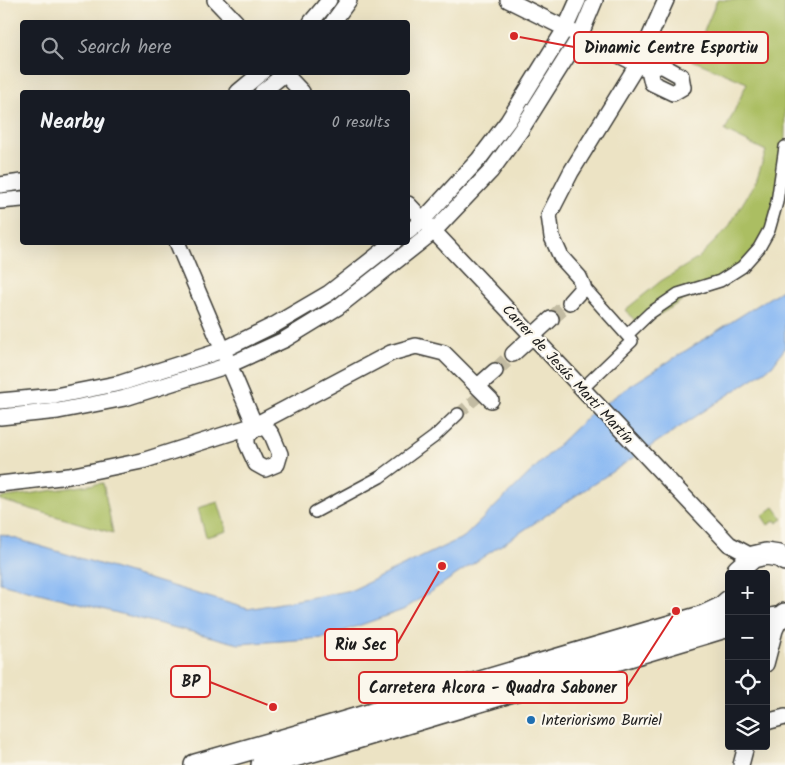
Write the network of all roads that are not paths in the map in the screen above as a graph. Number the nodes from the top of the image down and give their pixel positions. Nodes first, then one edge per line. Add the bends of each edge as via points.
1 (215, 0) edge
2 (329, 0) edge
3 (349, 0) edge
4 (508, 0) edge
5 (578, 0) edge
6 (595, 0) edge
7 (666, 0) edge
8 (234, 20) edge
9 (313, 20) edge
10 (334, 20) edge
11 (565, 29) junction
12 (580, 36) junction
13 (643, 67) junction
14 (258, 75) edge
15 (283, 75) edge
16 (287, 75) edge
17 (240, 90) edge
18 (264, 90) edge
19 (300, 90) edge
20 (785, 147) edge
21 (20, 182) edge
22 (0, 185) edge
23 (20, 199) edge
24 (0, 201) edge
25 (410, 206) edge
26 (428, 226) junction
27 (410, 231) edge
28 (410, 242) edge
29 (178, 245) edge
30 (390, 245) edge
31 (407, 245) edge
32 (583, 286) junction
33 (570, 302) tunnel mouth
34 (551, 319) tunnel mouth
35 (532, 336) junction
36 (630, 338) junction
37 (223, 350) junction
38 (513, 354) tunnel mouth
39 (229, 365) junction
40 (495, 370) tunnel mouth
41 (582, 389) junction
42 (0, 401) edge
43 (458, 414) tunnel mouth
44 (0, 417) edge
45 (255, 427) junction
46 (0, 484) edge
47 (315, 512) dead end
48 (785, 560) edge
49 (743, 567) edge
50 (725, 604) edge
51 (775, 621) edge
52 (725, 626) edge
53 (767, 660) edge
54 (785, 717) edge
55 (770, 721) edge
56 (745, 750) edge
57 (314, 758) edge
58 (195, 765) edge
59 (262, 765) edge
60 (741, 765) edge

1 - 8 street
2 - 9 street
3 - 10 street
4 - 11 street
5 - 11 street
6 - 12 street
7 - 13 street
11 - 12 street
11 - 26 street via 508,121
12 - 13 street
12 - 26 street via 491,171
13 - 32 street via 571,172 549,215 552,237 561,257
14 - 17 street
15 - 18 street
16 - 19 street
20 - 36 street via 777,202 769,230 759,248 742,267 720,281 678,294 650,313
21 - 22 street
23 - 24 street
25 - 26 street, Carrer de Jesús Martí Martín
26 - 27 street
26 - 28 street
26 - 35 street, Carrer de Jesús Martí Martín
29 - 37 street
30 - 37 street via 329,293
31 - 39 street via 338,307 284,340
32 - 33 street
32 - 36 street
34 - 35 street
35 - 38 street
35 - 41 street, Carrer de Jesús Martí Martín
36 - 41 street
37 - 39 street
37 - 42 street via 120,383 55,396
39 - 44 street via 125,398
39 - 45 street
40 - 45 street via 483,394 444,353 416,346 391,353
41 - 49 street, Carrer de Jesús Martí Martín via 728,544
43 - 47 street via 380,477
45 - 46 street via 142,461 69,476
48 - 49 main road via 766,554
50 - 58 main road via 704,616
51 - 53 street
52 - 57 main road
54 - 55 street
56 - 60 street
57 - 59 main road

